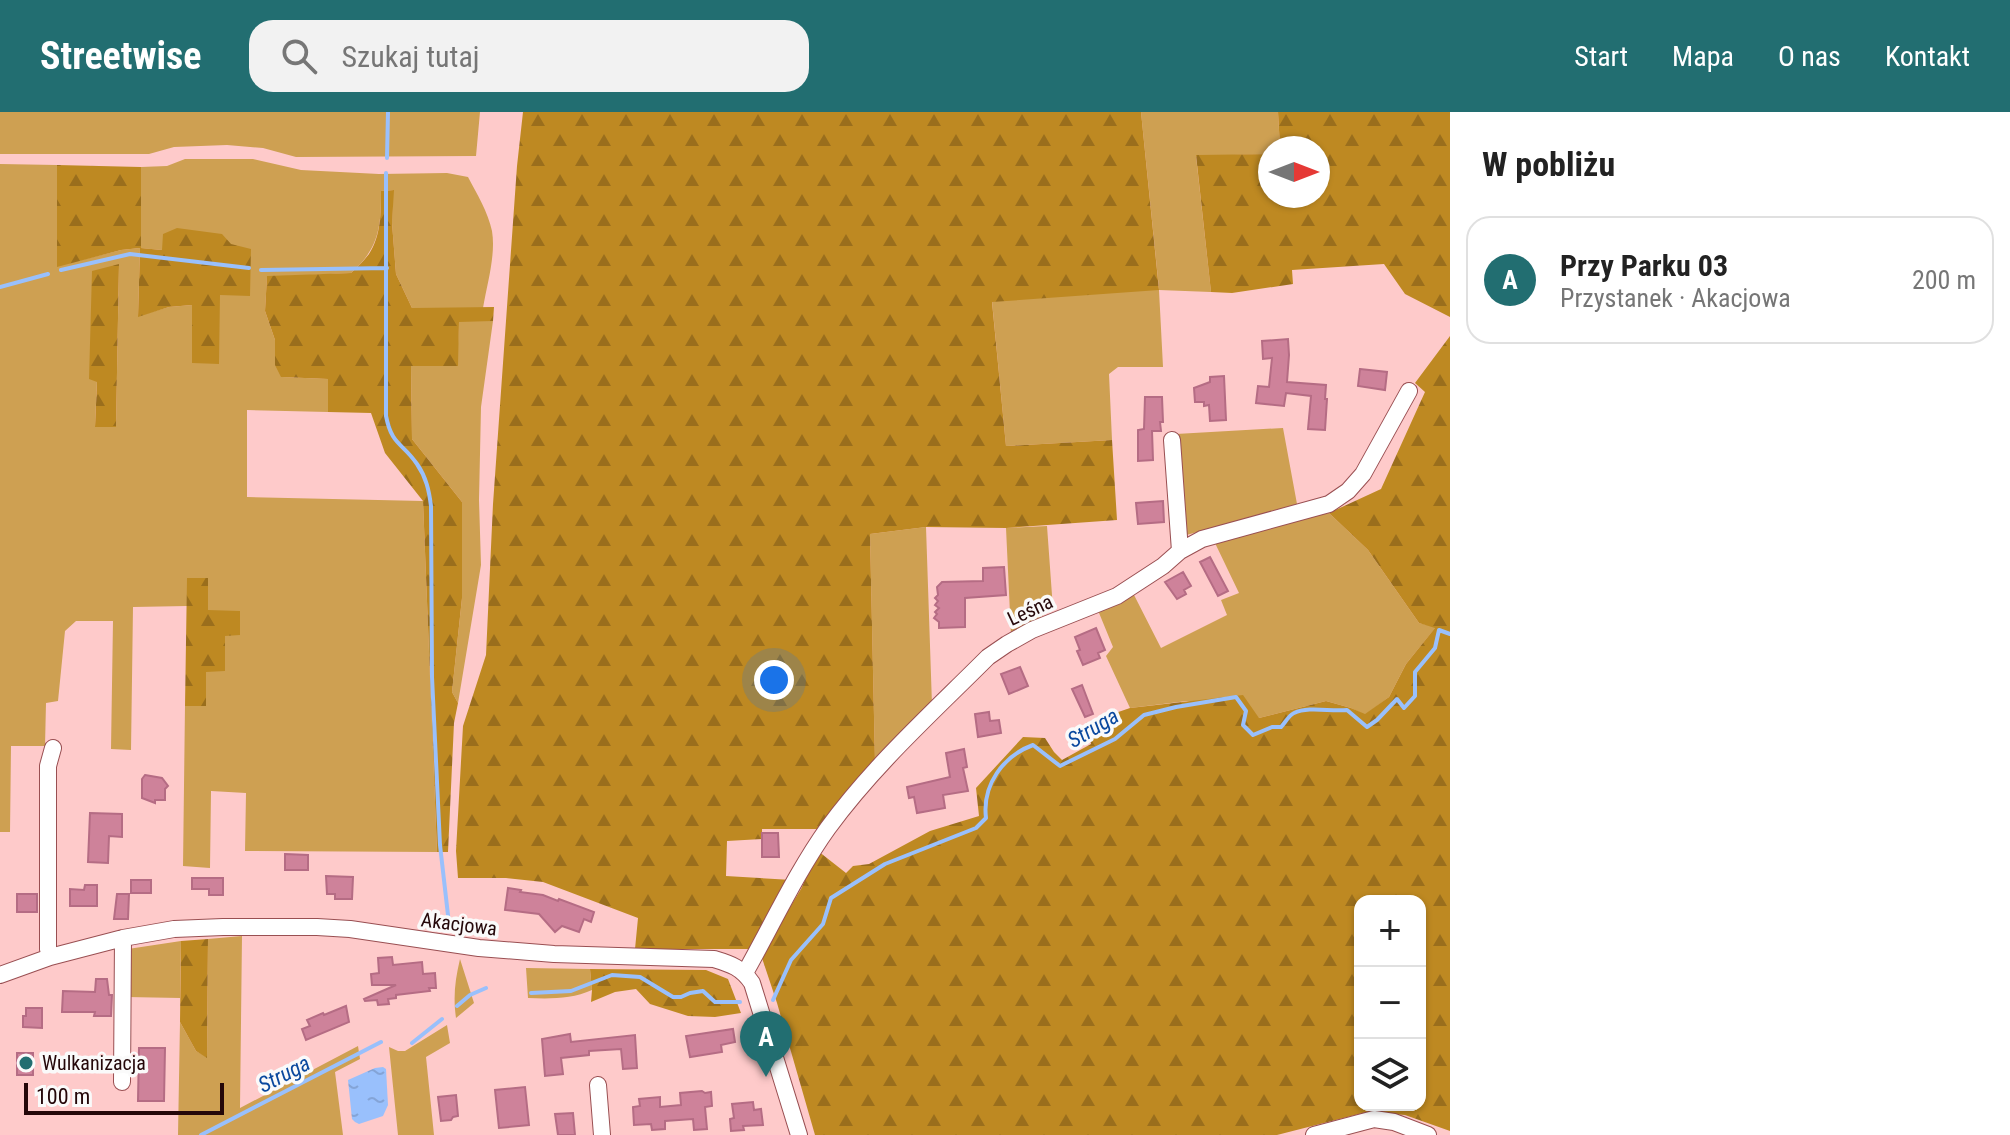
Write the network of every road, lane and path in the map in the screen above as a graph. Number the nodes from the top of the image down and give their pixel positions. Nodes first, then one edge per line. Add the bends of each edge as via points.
1 (1409, 391) dead end
2 (1172, 440) dead end
3 (1180, 551) junction
4 (53, 748) dead end
5 (123, 938) junction
6 (50, 957) junction
7 (745, 973) junction
8 (0, 975) edge
9 (122, 1082) dead end
10 (598, 1085) dead end
11 (1376, 1127) edge
12 (1425, 1134) edge
13 (602, 1135) edge
14 (799, 1135) edge
15 (1314, 1135) edge

1 - 3 street, Leśna via 1348,491 1329,504 1202,539
2 - 3 street
3 - 7 street, Leśna via 1117,596 1032,630 988,657 865,780 834,820
4 - 6 street via 48,766
5 - 6 street, Akacjowa
5 - 7 street, Akacjowa via 174,929 317,927 479,948 714,959
5 - 9 street
6 - 8 street, Akacjowa
7 - 14 street
10 - 13 street
11 - 12 street via 1394,1122
11 - 15 street

